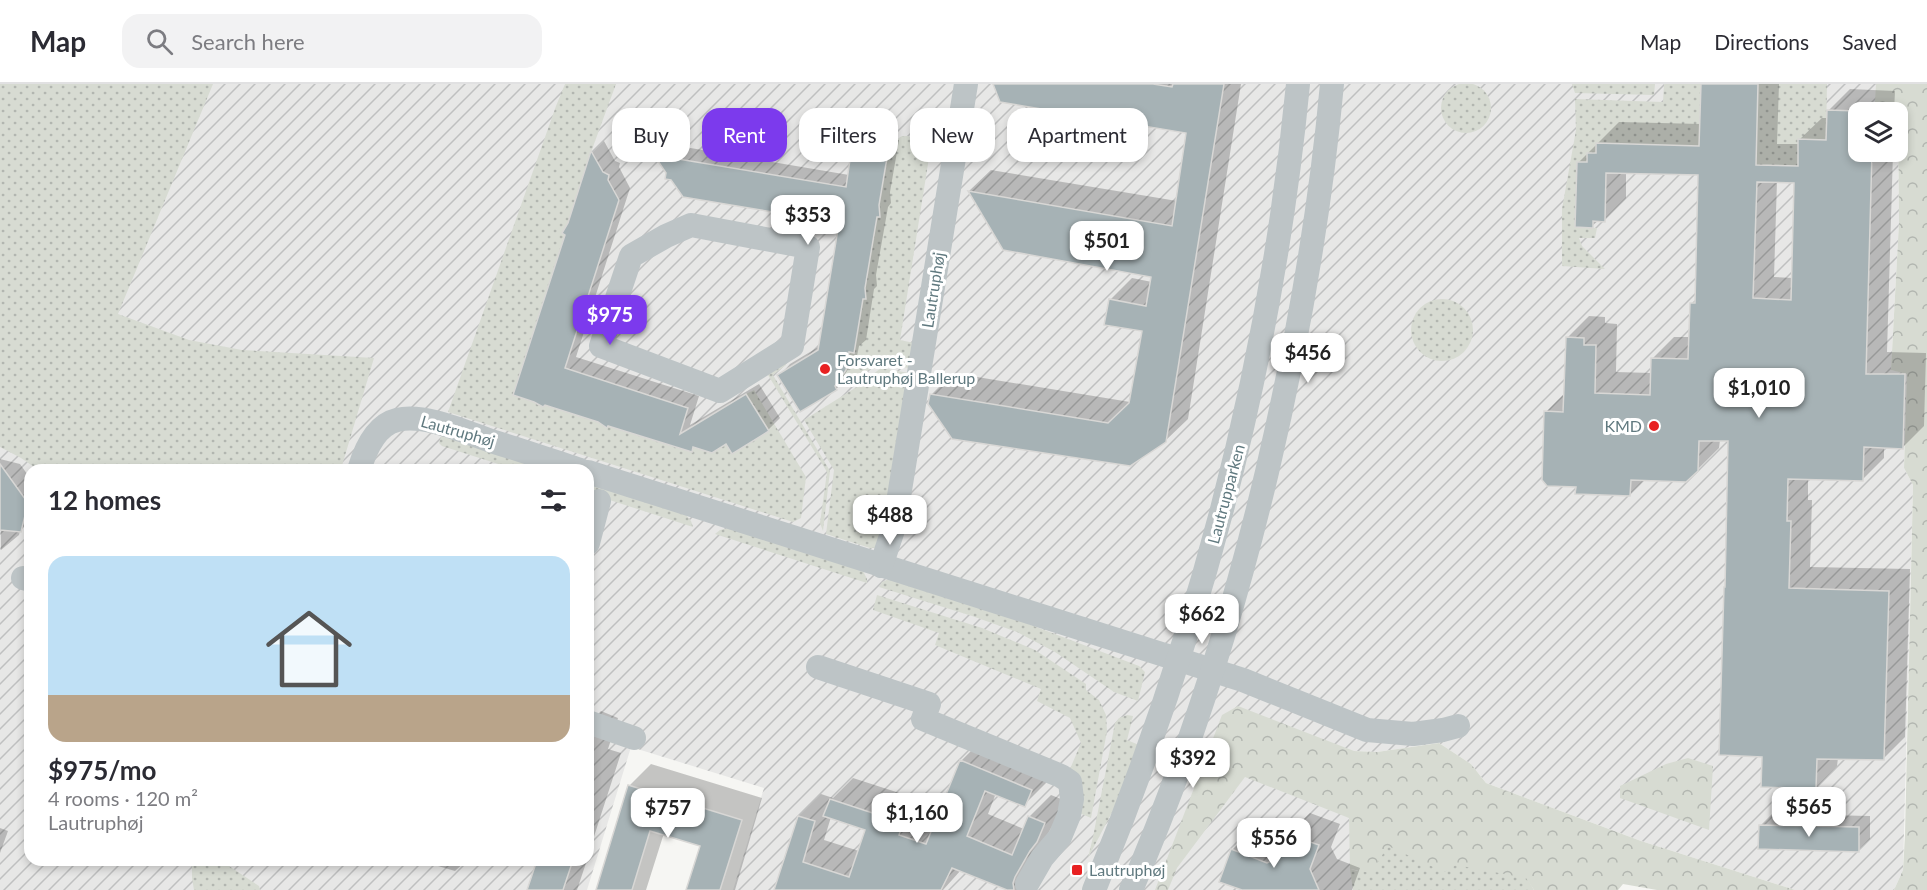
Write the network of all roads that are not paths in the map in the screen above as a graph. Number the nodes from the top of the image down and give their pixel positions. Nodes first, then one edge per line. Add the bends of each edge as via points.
1 (966, 84) edge
2 (1298, 84) edge
3 (1332, 84) edge
4 (666, 236) joint
5 (361, 464) edge
6 (562, 464) edge
7 (594, 474) edge
8 (598, 501) dead end
9 (594, 518) edge
10 (881, 566) junction
11 (1178, 660) junction
12 (818, 667) dead end
13 (1213, 671) junction
14 (594, 724) edge
15 (1458, 726) dead end
16 (634, 738) dead end
17 (1027, 884) dead end
18 (1094, 890) edge
19 (1131, 890) edge

1 - 10 street, Lautruphøj via 894,527
2 - 11 street, Lautrupparken via 1280,239 1254,378 1222,512
3 - 13 street, Lautrupparken via 1309,272 1285,397
4 - 4 street via 691,225 808,247 792,345 720,391 601,346 631,256
5 - 6 street, Lautruphøj via 381,429 396,420 417,419
7 - 10 street
8 - 9 street
10 - 11 street
11 - 13 street
11 - 18 street, Lautrupparken via 1134,790
12 - 17 street via 928,704 923,719 1070,782 1070,815 1060,837
13 - 15 street via 1367,730 1413,734
13 - 19 street, Lautrupparken
14 - 16 street

